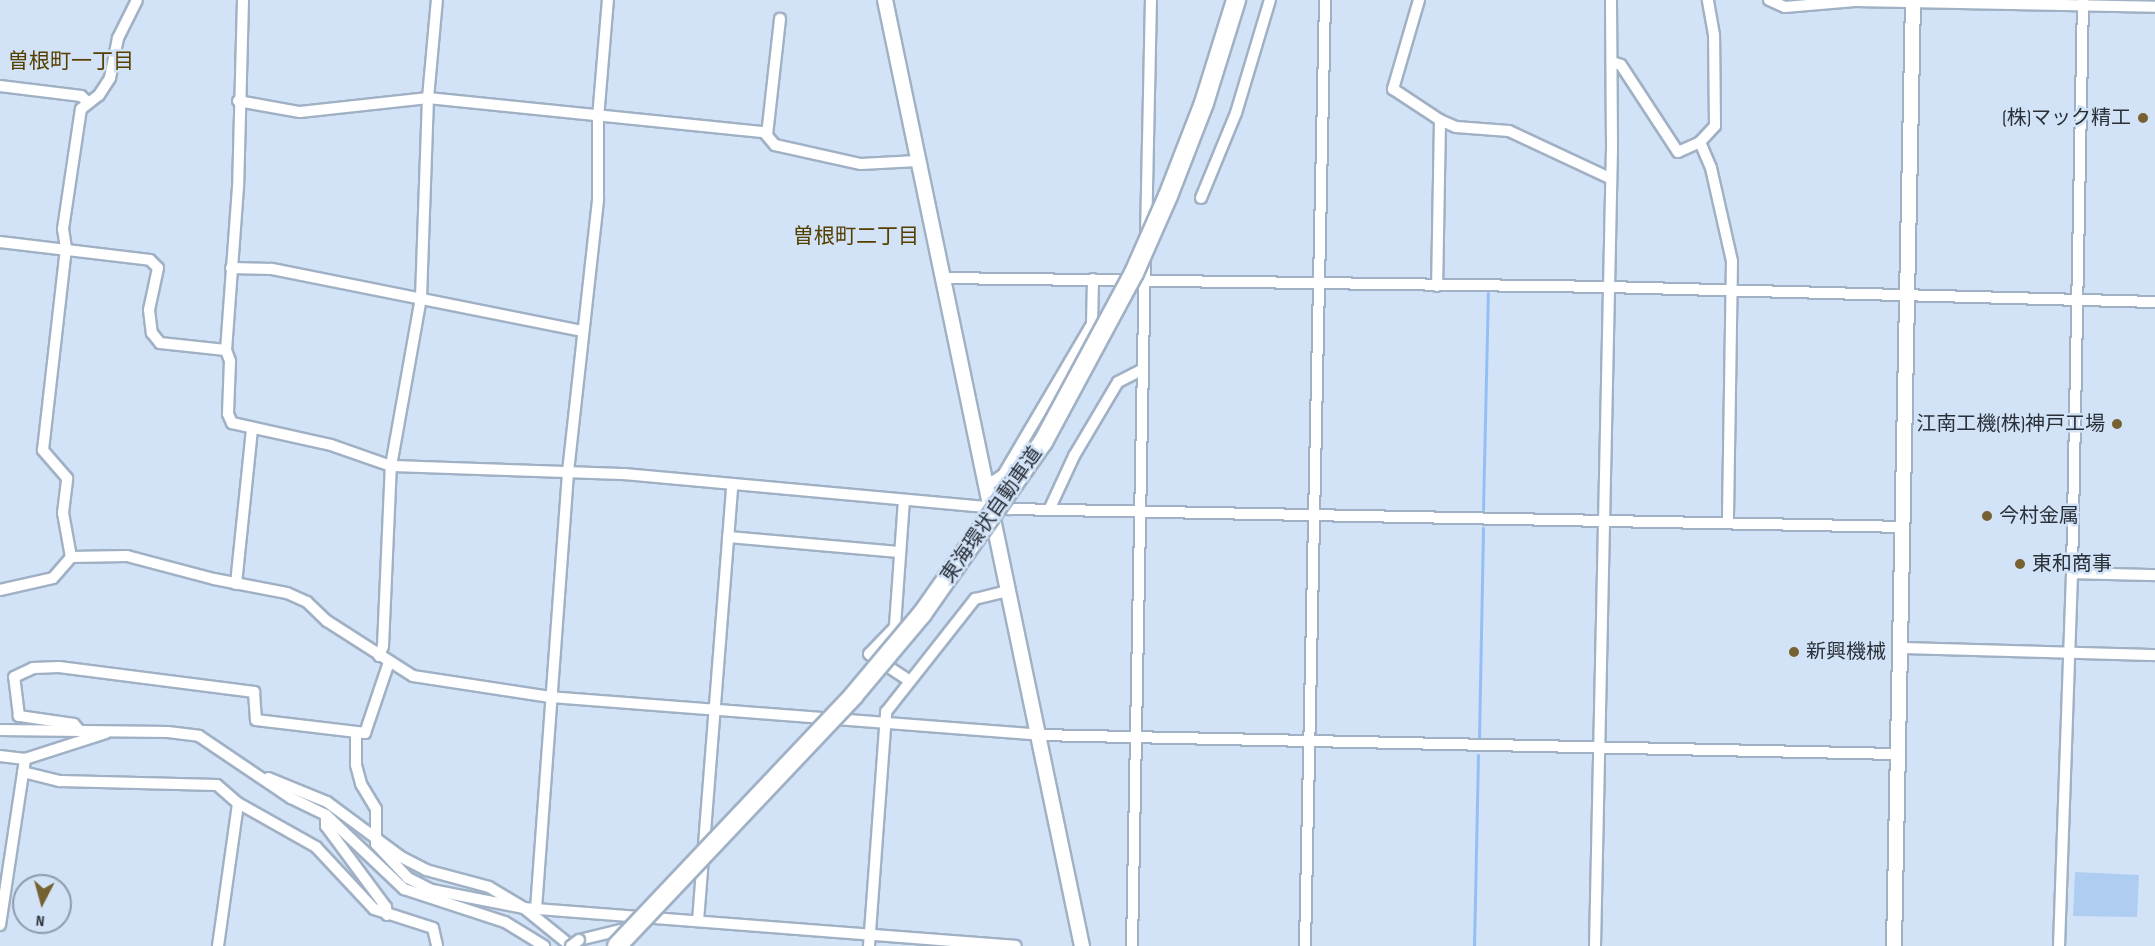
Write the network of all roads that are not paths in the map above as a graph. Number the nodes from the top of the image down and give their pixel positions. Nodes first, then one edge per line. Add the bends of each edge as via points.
1 (136, 0) edge
2 (243, 0) edge
3 (437, 0) edge
4 (608, 0) edge
5 (885, 0) edge
6 (1151, 0) edge
7 (1236, 0) edge
8 (1270, 0) edge
9 (1325, 0) edge
10 (1419, 0) edge
11 (1611, 0) edge
12 (1708, 0) edge
13 (1769, 0) edge
14 (1913, 2) edge
15 (1990, 2) edge
16 (2083, 3) edge
17 (2155, 7) edge
18 (780, 19) dead end
19 (1612, 62) junction
20 (0, 86) edge
21 (428, 98) junction
22 (238, 101) junction
23 (88, 102) junction
24 (598, 118) junction
25 (1440, 120) junction
26 (767, 135) junction
27 (1700, 142) junction
28 (917, 160) junction
29 (1610, 178) junction
30 (1201, 198) dead end
31 (0, 242) edge
32 (66, 248) junction
33 (231, 268) junction
34 (941, 278) junction
35 (1093, 279) junction
36 (1145, 281) junction
37 (1319, 284) junction
38 (1437, 286) junction
39 (1608, 287) junction
40 (1732, 292) junction
41 (1908, 296) junction
42 (421, 298) junction
43 (2076, 301) junction
44 (2155, 302) edge
45 (582, 331) junction
46 (226, 350) junction
47 (1143, 369) junction
48 (252, 428) junction
49 (391, 466) junction
50 (568, 472) junction
51 (732, 485) junction
52 (985, 487) junction
53 (904, 500) junction
54 (989, 508) junction
55 (1049, 510) junction
56 (1139, 512) junction
57 (1313, 516) junction
58 (1602, 521) junction
59 (1728, 523) junction
60 (1903, 527) junction
61 (728, 537) junction
62 (899, 552) junction
63 (71, 557) junction
64 (2072, 573) junction
65 (2155, 575) edge
66 (236, 584) junction
67 (0, 590) edge
68 (1008, 591) junction
69 (1900, 648) junction
70 (2068, 653) junction
71 (2155, 655) edge
72 (384, 659) junction
73 (910, 681) junction
74 (550, 697) junction
75 (715, 711) junction
76 (886, 723) junction
77 (0, 730) edge
78 (80, 731) junction
79 (112, 731) junction
80 (356, 733) junction
81 (1040, 735) junction
82 (1136, 738) junction
83 (1309, 742) junction
84 (1599, 749) junction
85 (1897, 754) junction
86 (0, 756) edge
87 (25, 759) junction
88 (23, 772) junction
89 (262, 777) junction
90 (238, 803) junction
91 (326, 815) junction
92 (376, 836) junction
93 (430, 895) junction
94 (524, 908) junction
95 (536, 909) junction
96 (387, 915) junction
97 (668, 919) junction
98 (698, 921) junction
99 (0, 925) edge
100 (869, 941) edge
101 (540, 944) edge
102 (573, 944) edge
103 (218, 946) edge
104 (437, 946) edge
105 (617, 946) edge
106 (1016, 946) edge
107 (1082, 946) edge
108 (1132, 946) edge
109 (1305, 946) edge
110 (1595, 946) edge
111 (1894, 946) edge
112 (2059, 946) edge

1 - 23 street via 118,38 110,78 99,95
2 - 22 street
3 - 21 street
4 - 24 street
5 - 28 street
6 - 36 street
7 - 105 highway, 東海環状自動車道, bridge via 1204,103 1168,196 1134,273 1043,441 986,527 869,677
8 - 30 street via 1236,113
9 - 37 street
10 - 25 street via 1393,89
11 - 19 street
12 - 27 street via 1714,35 1715,126
13 - 14 street via 1785,8 1855,1
14 - 15 street
14 - 41 street
15 - 16 street
16 - 17 street
16 - 43 street
18 - 26 street
19 - 27 street via 1621,65 1678,152
19 - 29 street
20 - 23 street via 81,96
21 - 22 street via 300,112
21 - 24 street
21 - 42 street
22 - 33 street via 238,188
23 - 32 street via 81,110 74,137 63,229
24 - 26 street via 730,128
24 - 45 street via 598,199
25 - 29 street via 1456,126 1509,131
25 - 38 street
26 - 28 street via 775,145 842,160 893,164
27 - 40 street via 1711,168 1726,232 1732,261
28 - 34 street
29 - 39 street
31 - 32 street
32 - 46 street via 150,260 158,268 148,310 152,333 160,342
32 - 63 street via 43,450 67,478 63,513
33 - 42 street via 272,269
33 - 46 street
34 - 35 street
34 - 52 street
35 - 36 street
35 - 52 street via 1092,324 1003,475
36 - 37 street
36 - 47 street
37 - 38 street
37 - 57 street
38 - 39 street
39 - 40 street
39 - 58 street
40 - 41 street
40 - 59 street
41 - 43 street
41 - 60 street
42 - 45 street
42 - 49 street
43 - 44 street
43 - 64 street
45 - 50 street
46 - 48 street via 230,361 228,414 232,423
47 - 55 street via 1118,382 1074,456
47 - 56 street
48 - 49 street via 331,445
48 - 66 street
49 - 50 street
49 - 72 street
50 - 51 street
50 - 74 street
51 - 53 street
51 - 61 street
52 - 54 street
53 - 54 street
53 - 62 street
54 - 55 street
54 - 68 street
55 - 56 street
56 - 57 street
56 - 82 street
57 - 58 street
57 - 83 street
58 - 59 street
58 - 84 street
59 - 60 street
60 - 69 street
61 - 62 street
61 - 75 street
62 - 73 street via 895,627 869,654
63 - 66 street via 127,556
63 - 67 street via 53,578
64 - 65 street
64 - 70 street
66 - 72 street via 288,592
68 - 73 street via 975,599
68 - 81 street
69 - 70 street
69 - 85 street
70 - 71 street
70 - 112 street
72 - 74 street via 431,681
72 - 80 street via 365,733
73 - 76 street via 886,712
74 - 75 street
74 - 95 street
75 - 76 street
75 - 98 street
76 - 81 street
76 - 100 street
77 - 78 street
78 - 79 street
78 - 80 street via 74,724 20,716 14,677 33,668 59,667 254,692 256,720 300,722 309,728
79 - 87 street
79 - 89 street via 199,736
80 - 92 street via 356,765 376,810
81 - 82 street
81 - 107 street
82 - 83 street
82 - 108 street
83 - 84 street
83 - 109 street
84 - 85 street
84 - 110 street
85 - 111 street
86 - 87 street
87 - 88 street
88 - 90 street via 60,781 217,785
88 - 99 street
89 - 91 street
89 - 92 street via 327,802
90 - 96 street via 316,848 374,909
90 - 103 street
91 - 93 street via 383,873 404,889
91 - 96 street via 326,826 386,907
92 - 93 street via 376,844 388,861
92 - 94 street via 401,857 426,870 489,887
93 - 94 street
93 - 101 street via 505,922
94 - 95 street
94 - 102 street
95 - 97 street
96 - 104 street via 433,928
97 - 98 street
97 - 102 street
98 - 100 street
100 - 106 street

